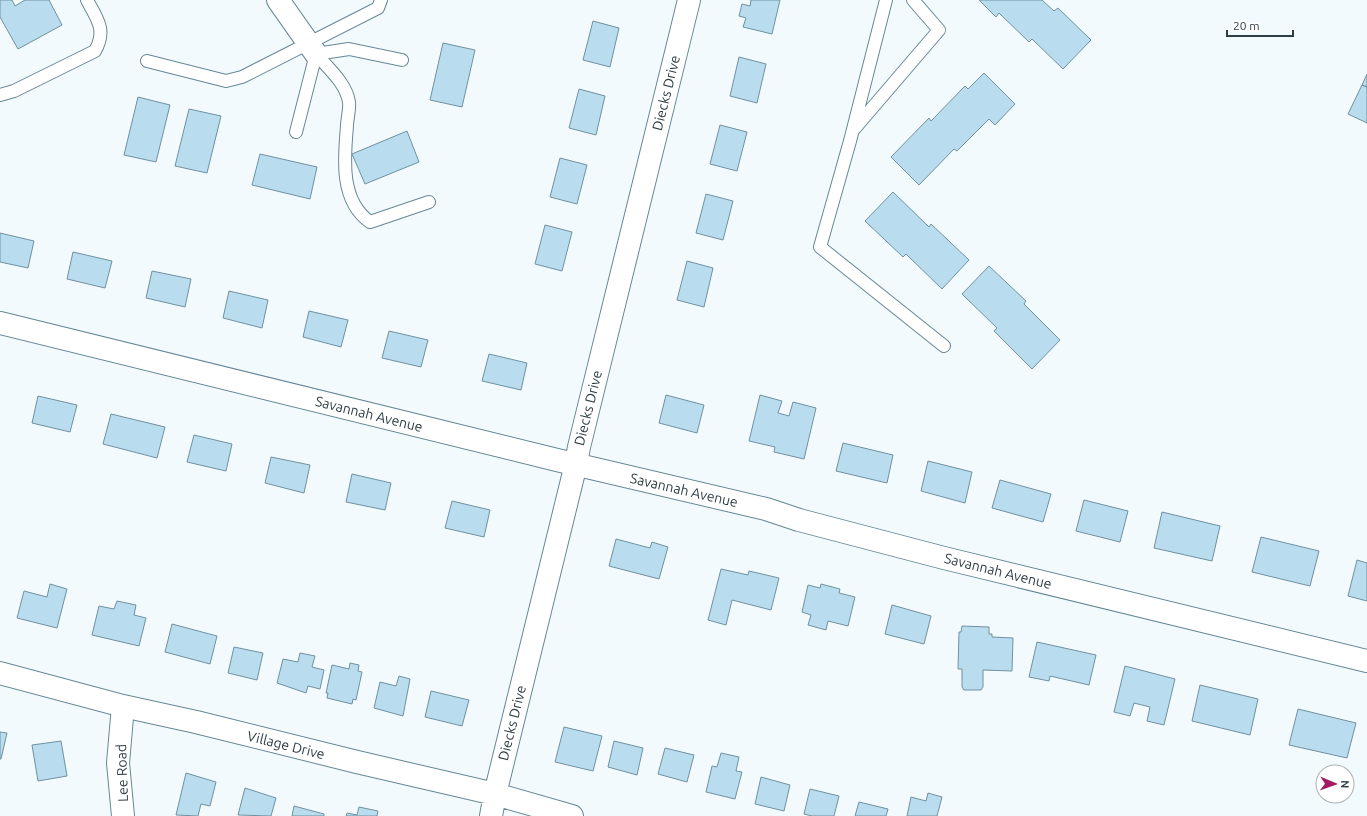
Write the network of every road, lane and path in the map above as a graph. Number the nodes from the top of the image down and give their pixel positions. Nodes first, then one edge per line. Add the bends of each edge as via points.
1 (87, 0) edge
2 (278, 0) edge
3 (381, 0) edge
4 (689, 0) edge
5 (886, 0) edge
6 (913, 0) edge
7 (312, 49) junction
8 (402, 60) dead end
9 (147, 61) dead end
10 (0, 95) edge
11 (853, 130) junction
12 (296, 132) dead end
13 (429, 202) dead end
14 (0, 322) edge
15 (944, 346) dead end
16 (576, 464) junction
17 (1367, 661) edge
18 (0, 673) edge
19 (123, 706) junction
20 (495, 794) junction
21 (123, 816) edge
22 (491, 816) edge
23 (572, 816) edge

1 - 10 lane via 101,28 101,41 96,51 14,91
2 - 7 street
3 - 7 lane via 378,8
4 - 16 street, Diecks Drive via 578,447
5 - 11 lane
6 - 11 lane via 939,30
7 - 8 lane via 348,49
7 - 9 lane via 226,81
7 - 12 lane
7 - 13 lane via 340,81 349,102 343,162 347,187 360,215 370,222
11 - 15 lane via 820,247
14 - 16 street, Savannah Avenue
16 - 17 street, Savannah Avenue via 766,509 944,558
16 - 20 street, Diecks Drive
18 - 19 street, Village Drive
19 - 20 street, Village Drive
19 - 21 street, Lee Road via 118,763
20 - 22 street, Diecks Drive
20 - 23 street, Village Drive

